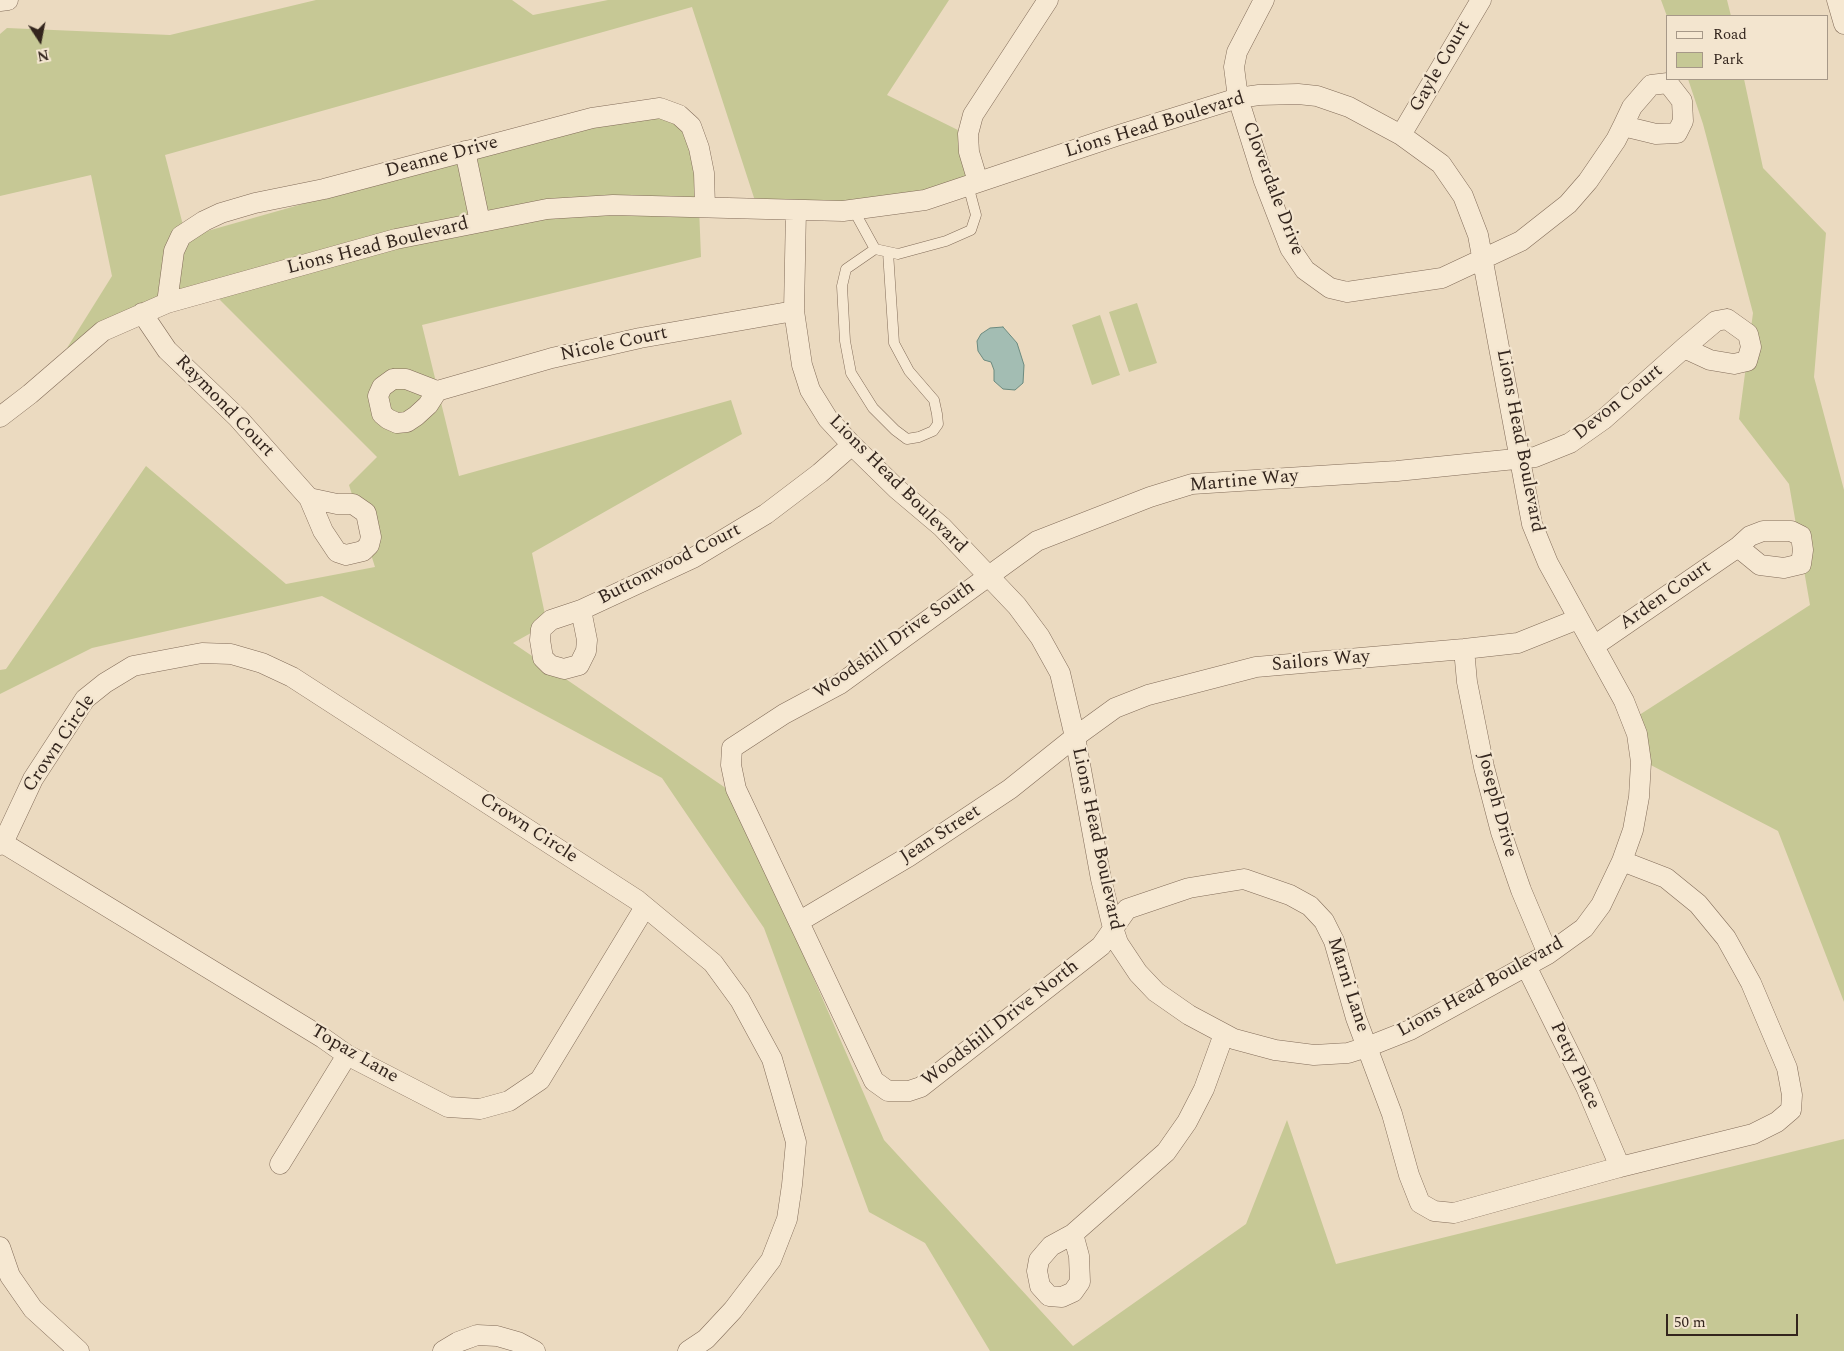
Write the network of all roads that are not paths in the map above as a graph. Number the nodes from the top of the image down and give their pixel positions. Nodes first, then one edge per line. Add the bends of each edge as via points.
1 (0, 0) edge
2 (8, 0) edge
3 (1048, 0) edge
4 (1264, 0) edge
5 (1481, 0) edge
6 (1837, 0) edge
7 (1844, 24) edge
8 (1238, 98) junction
9 (1623, 126) dead end
10 (1401, 134) junction
11 (465, 151) junction
12 (973, 183) junction
13 (705, 207) junction
14 (853, 209) junction
15 (796, 210) junction
16 (480, 222) junction
17 (875, 250) junction
18 (888, 252) junction
19 (1483, 259) junction
20 (167, 303) junction
21 (794, 311) junction
22 (142, 313) junction
23 (1684, 348) dead end
24 (437, 391) dead end
25 (0, 417) edge
26 (852, 445) junction
27 (1520, 459) junction
28 (309, 498) dead end
29 (1738, 547) dead end
30 (989, 577) junction
31 (581, 610) dead end
32 (1578, 619) junction
33 (1594, 646) junction
34 (1464, 649) junction
35 (1075, 737) junction
36 (1, 844) edge
37 (1622, 861) junction
38 (645, 907) junction
39 (800, 921) junction
40 (1113, 928) junction
41 (1548, 954) junction
42 (1526, 966) junction
43 (1224, 1034) junction
44 (1367, 1048) junction
45 (347, 1055) junction
46 (280, 1164) dead end
47 (1620, 1167) junction
48 (1073, 1234) dead end
49 (0, 1247) edge
50 (79, 1351) edge
51 (443, 1351) edge
52 (536, 1351) edge
53 (688, 1351) edge

1 - 2 street
3 - 12 street via 974,114 968,134
4 - 8 street, Cloverdale Drive via 1237,52 1234,68
5 - 10 street, Gayle Court
6 - 7 street
8 - 10 street, Lions Head Boulevard via 1288,94 1317,96 1349,107
8 - 12 street, Lions Head Boulevard
8 - 19 street, Cloverdale Drive via 1264,181 1290,248 1305,270 1330,288 1347,292 1442,278
9 - 19 street, Cloverdale Drive via 1588,181 1568,204 1521,241
10 - 19 street, Lions Head Boulevard via 1441,164 1463,196 1478,234
11 - 13 street, Deanne Drive via 592,118 660,108 679,115 691,126 704,174
11 - 16 street
11 - 20 street, Deanne Drive via 324,189 255,203 204,221 181,236 174,252
12 - 14 street, Lions Head Boulevard via 925,200
12 - 18 lane via 976,215 971,230 946,241 898,254
13 - 15 street, Lions Head Boulevard
13 - 16 street, Lions Head Boulevard via 613,205 547,210
14 - 15 street, Lions Head Boulevard
14 - 17 lane
15 - 21 street, Lions Head Boulevard
16 - 20 street, Lions Head Boulevard via 396,239
17 - 18 lane
17 - 18 lane via 846,269 842,286 845,341 851,372 872,408 907,439 933,431 938,424 937,414 934,400 909,371 894,344
19 - 27 street, Lions Head Boulevard
20 - 22 street, Lions Head Boulevard
21 - 24 street, Nicole Court via 640,338 552,358
21 - 26 street, Lions Head Boulevard via 802,365 810,390 828,419
22 - 25 street, Lions Head Boulevard via 103,331
22 - 28 street, Raymond Court via 167,350 238,418
23 - 27 street, Devon Court via 1604,419 1570,443 1535,457
26 - 30 street, Lions Head Boulevard via 942,527
26 - 31 street, Buttonwood Court via 766,514 692,558
27 - 30 street, Martine Way via 1398,471 1192,484 1037,541
27 - 32 street, Lions Head Boulevard via 1532,524 1548,563
29 - 33 street, Arden Court
30 - 35 street, Lions Head Boulevard via 1017,606 1040,637 1060,673
30 - 39 street, Woodshill Drive South via 840,684 784,714 732,748 731,765 736,789
32 - 33 street, Lions Head Boulevard
32 - 34 street, Sailors Way via 1518,642
33 - 37 street, Lions Head Boulevard via 1624,701 1637,734 1639,797 1633,830
34 - 35 street, Sailors Way via 1256,667 1148,695 1115,708
34 - 41 street, Joseph Drive via 1467,682 1484,767 1501,832
35 - 39 street, Jean Street via 1010,789 908,857
35 - 40 street, Lions Head Boulevard
36 - 38 street, Crown Circle via 32,779 85,699 133,666 202,653 231,654 262,663 292,677
36 - 45 street, Topaz Lane via 324,1038
37 - 41 street, Lions Head Boulevard via 1601,904 1584,928
37 - 47 street, Marni Lane via 1666,878 1698,904 1726,938 1751,983 1787,1068 1792,1095 1791,1110 1777,1122 1753,1134
38 - 45 street, Topaz Lane via 540,1080 510,1101 480,1109 448,1107
38 - 53 street, Crown Circle via 713,963 740,1000 772,1059 796,1142 787,1219 772,1260 733,1310 706,1339
39 - 40 street, Woodshill Drive North via 874,1081 888,1091 909,1091 921,1087 1101,946
40 - 43 street, Lions Head Boulevard via 1118,943 1138,973 1156,992 1188,1015
40 - 44 street, Marni Lane via 1127,909 1188,888 1244,879 1290,895 1310,906 1324,921 1334,941
41 - 42 street, Lions Head Boulevard
42 - 44 street, Lions Head Boulevard via 1410,1030
42 - 47 street, Petty Place via 1586,1087
43 - 44 street, Lions Head Boulevard via 1275,1050 1314,1055
43 - 48 street via 1204,1089 1166,1152
44 - 47 street, Marni Lane via 1420,1203 1434,1211 1454,1213
45 - 46 street
49 - 50 street via 10,1276 34,1310
51 - 52 street via 477,1335 496,1336

